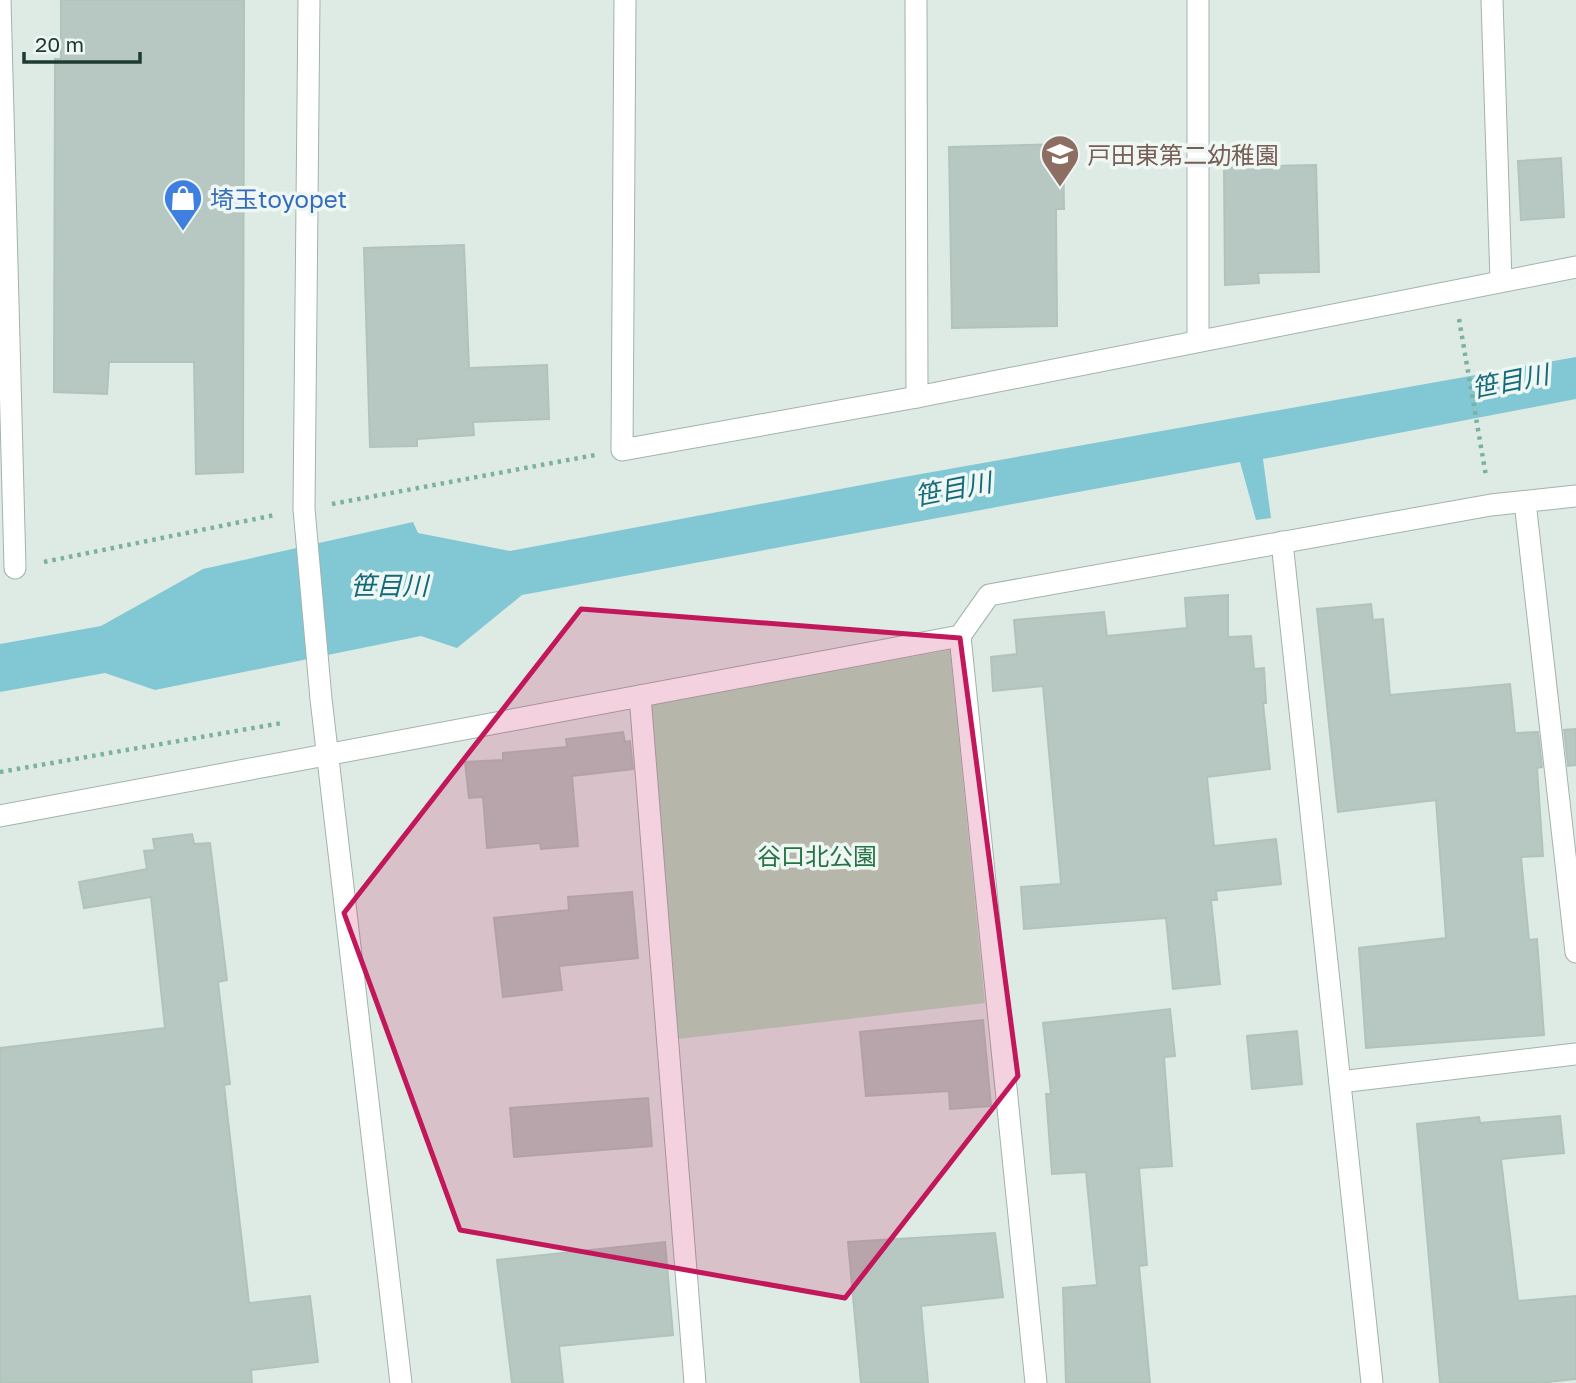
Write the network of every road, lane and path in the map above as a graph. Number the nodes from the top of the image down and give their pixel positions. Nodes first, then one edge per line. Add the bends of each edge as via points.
1 (0, 0) edge
2 (309, 0) edge
3 (625, 0) edge
4 (916, 0) edge
5 (1198, 0) edge
6 (1492, 0) edge
7 (0, 30) edge
8 (1576, 267) edge
9 (1501, 281) junction
10 (1458, 312) dead end
11 (1198, 340) junction
12 (917, 397) junction
13 (622, 450) junction
14 (1488, 486) dead end
15 (1576, 496) edge
16 (1525, 502) junction
17 (305, 516) junction
18 (7, 538) edge
19 (1282, 542) junction
20 (15, 568) joint
21 (960, 636) junction
22 (640, 696) junction
23 (282, 723) dead end
24 (329, 754) junction
25 (0, 772) edge
26 (0, 816) edge
27 (1576, 952) edge
28 (1576, 1054) edge
29 (1339, 1082) junction
30 (401, 1383) edge
31 (695, 1383) edge
32 (1036, 1383) edge
33 (1372, 1383) edge

1 - 7 street
2 - 17 street
3 - 13 street
4 - 12 street
5 - 11 street
6 - 9 street
7 - 18 street
8 - 9 street
9 - 11 street
10 - 14 path
11 - 12 street
12 - 13 street
13 - 17 path
15 - 16 street
16 - 19 street
16 - 27 street
17 - 20 path
17 - 24 street
18 - 20 street
19 - 21 street via 989,595
19 - 29 street
21 - 22 street
21 - 32 street
22 - 24 street
22 - 31 street
23 - 25 path
24 - 26 street
24 - 30 street
28 - 29 street
29 - 33 street

